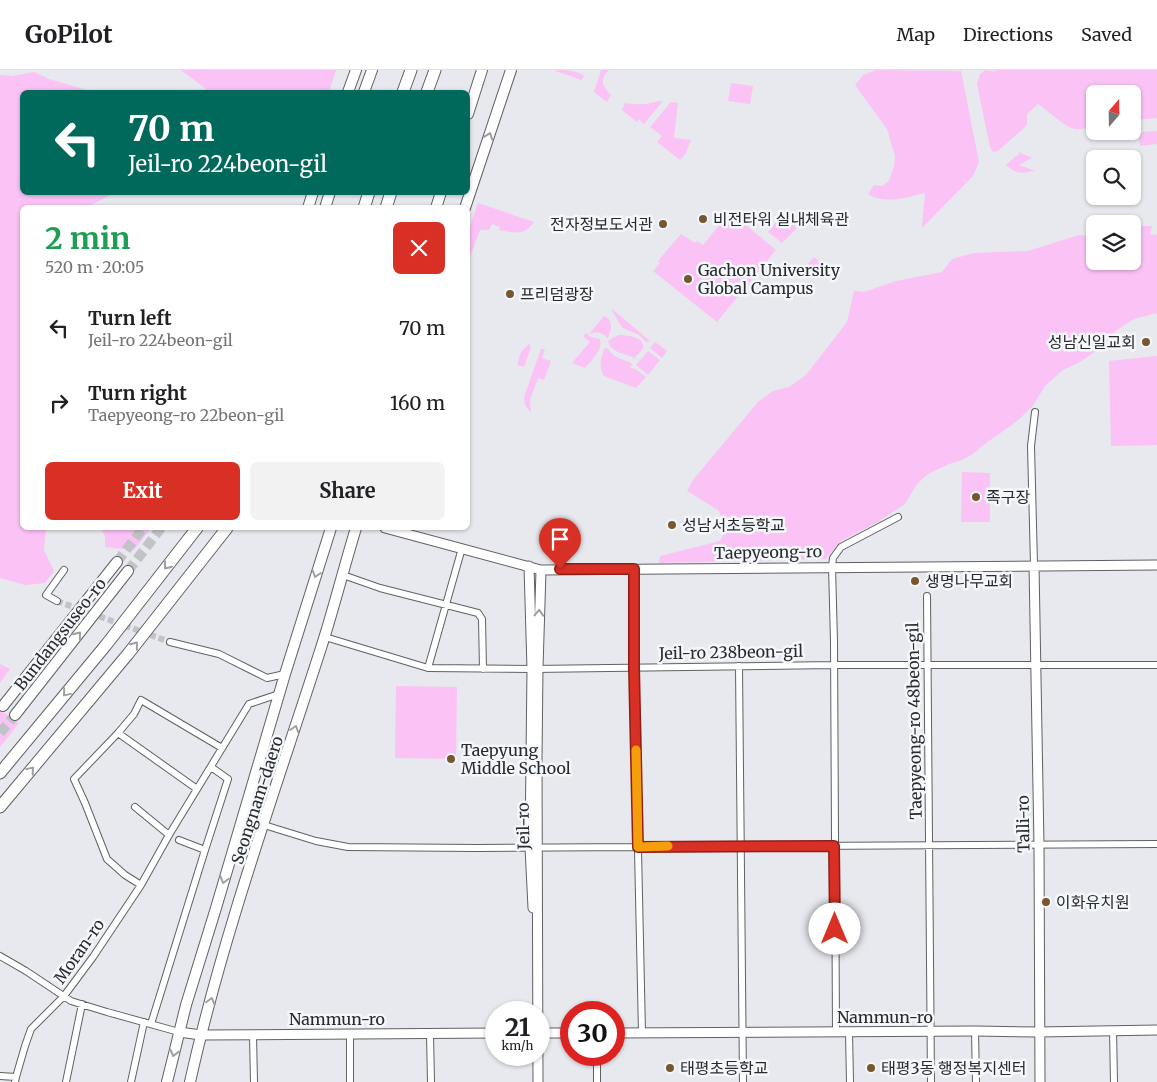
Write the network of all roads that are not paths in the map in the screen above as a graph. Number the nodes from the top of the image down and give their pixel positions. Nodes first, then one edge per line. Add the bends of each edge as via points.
1 (356, 70) edge
2 (372, 70) edge
3 (411, 70) edge
4 (435, 70) edge
5 (482, 70) edge
6 (512, 70) edge
7 (349, 90) edge
8 (365, 90) edge
9 (404, 90) edge
10 (428, 90) edge
11 (470, 108) edge
12 (470, 193) edge
13 (1035, 412) dead end
14 (898, 517) dead end
15 (196, 530) edge
16 (225, 530) edge
17 (330, 530) edge
18 (355, 530) edge
19 (393, 530) edge
20 (462, 548) junction
21 (117, 562) tunnel mouth
22 (1034, 565) junction
23 (1157, 565) edge
24 (529, 566) junction
25 (832, 566) junction
26 (634, 569) junction
27 (64, 570) dead end
28 (541, 570) junction
29 (128, 572) tunnel mouth
30 (342, 575) junction
31 (927, 596) dead end
32 (57, 601) dead end
33 (447, 605) junction
34 (325, 637) junction
35 (170, 642) tunnel mouth
36 (834, 665) junction
37 (927, 665) junction
38 (1036, 665) junction
39 (1157, 665) edge
40 (739, 666) junction
41 (634, 667) junction
42 (428, 668) junction
43 (483, 669) junction
44 (535, 669) junction
45 (284, 674) junction
46 (279, 694) junction
47 (3, 706) dead end
48 (15, 715) tunnel mouth
49 (118, 733) junction
50 (222, 748) junction
51 (211, 768) junction
52 (0, 773) edge
53 (197, 789) junction
54 (0, 807) edge
55 (135, 807) dead end
56 (264, 826) junction
57 (169, 836) junction
58 (179, 840) dead end
59 (1157, 844) edge
60 (929, 845) junction
61 (1039, 845) junction
62 (741, 846) junction
63 (834, 846) junction
64 (534, 847) junction
65 (638, 847) junction
66 (205, 850) junction
67 (141, 886) junction
68 (0, 956) edge
69 (64, 996) junction
70 (534, 1001) edge
71 (538, 1001) edge
72 (82, 1004) junction
73 (144, 1022) junction
74 (151, 1024) junction
75 (1113, 1030) junction
76 (1157, 1030) edge
77 (975, 1031) junction
78 (179, 1032) junction
79 (836, 1032) junction
80 (849, 1032) junction
81 (930, 1032) junction
82 (1039, 1032) junction
83 (625, 1033) edge
84 (642, 1033) junction
85 (743, 1033) junction
86 (253, 1034) junction
87 (350, 1034) junction
88 (430, 1034) junction
89 (485, 1034) edge
90 (201, 1035) junction
91 (533, 1066) edge
92 (538, 1066) edge
93 (597, 1066) edge
94 (0, 1076) edge
95 (15, 1080) edge
96 (66, 1082) edge
97 (131, 1082) edge
98 (166, 1082) edge
99 (190, 1082) edge
100 (254, 1082) edge
101 (350, 1082) edge
102 (431, 1082) edge
103 (533, 1082) edge
104 (538, 1082) edge
105 (597, 1082) edge
106 (743, 1082) edge
107 (850, 1082) edge
108 (931, 1082) edge
109 (976, 1082) edge
110 (1040, 1082) edge
111 (1114, 1082) edge

1 - 7 main road
2 - 8 main road
3 - 9 highway
4 - 10 highway
5 - 11 main road
12 -> 6 main road
13 - 22 street via 1031,446
14 - 25 street via 841,547 833,558
15 -> 52 highway
54 -> 16 highway via 128,654
17 -> 45 main road, Seongnam-daero
18 - 30 main road, Seongnam-daero
19 - 20 main road, Taepyeong-ro
20 - 24 main road, Taepyeong-ro
20 - 33 street
21 - 47 main road, Bundangsuseo-ro
22 - 23 main road, Taepyeong-ro
22 - 25 main road, Taepyeong-ro
22 - 38 main road, Talli-ro
24 - 28 main road, Taepyeong-ro
24 - 44 main road, Jeil-ro
25 - 26 main road, Taepyeong-ro
25 - 36 street
26 - 28 main road, Taepyeong-ro
26 - 41 street
27 - 32 street via 46,596
44 -> 28 main road, Jeil-ro
48 -> 29 main road, Bundangsuseo-ro
30 - 33 street
30 - 34 main road, Seongnam-daero
31 - 37 street, Taepyeong-ro 48beon-gil
33 - 42 street
33 - 43 street via 478,612 482,619
34 - 42 street, Jeil-ro 238beon-gil
56 -> 34 main road, Seongnam-daero
35 - 45 street via 219,654 267,678
36 - 37 street, Jeil-ro 238beon-gil
36 - 40 street, Jeil-ro 238beon-gil
36 - 63 street
37 - 38 street, Jeil-ro 238beon-gil
37 - 60 street, Taepyeong-ro 48beon-gil
38 - 39 street, Jeil-ro 238beon-gil
38 - 61 main road, Talli-ro
40 - 41 street, Jeil-ro 238beon-gil
40 - 62 street
41 - 44 street, Jeil-ro 238beon-gil
41 - 65 street
42 - 43 street, Jeil-ro 238beon-gil
43 - 44 street, Jeil-ro 238beon-gil
44 - 64 main road, Jeil-ro
45 - 46 main road, Seongnam-daero
46 - 50 street, Moran-ro via 249,704
46 -> 78 main road, Seongnam-daero
49 - 50 street via 134,714 140,700
49 - 53 street
49 - 67 street via 74,779 107,859
50 - 51 street, Moran-ro
51 - 53 street, Moran-ro
51 - 66 street via 228,779
53 - 57 street, Moran-ro
55 - 57 street
56 - 64 street via 348,847
90 -> 56 main road, Seongnam-daero
57 - 67 street, Moran-ro
58 - 66 street
59 - 61 street
60 - 61 street
60 - 63 street
60 - 81 street, Taepyeong-ro 48beon-gil
61 - 82 main road, Talli-ro
62 - 63 street
62 - 65 street
62 - 85 street
63 - 79 street
64 - 65 street
64 - 70 main road, Jeil-ro
64 - 71 main road, Jeil-ro
65 - 84 street
66 - 74 street
67 - 69 street, Moran-ro
68 - 69 street
69 - 72 street
69 - 95 street, Moran-ro via 31,1029
72 - 73 street
72 - 96 street
73 - 74 street
73 - 97 street
74 - 78 street
75 - 76 main road, Nammun-ro
75 - 82 main road, Nammun-ro
75 - 111 street
77 - 81 main road, Nammun-ro
77 - 82 main road, Nammun-ro
77 - 109 street
78 - 90 main road, Nammun-ro
78 -> 98 main road, Seongnam-daero
79 - 80 main road, Nammun-ro
79 - 85 main road, Nammun-ro
80 - 81 main road, Nammun-ro
80 - 107 street
81 - 108 street, Taepyeong-ro 48beon-gil
82 - 110 main road, Talli-ro
83 - 84 main road, Nammun-ro
84 - 85 main road, Nammun-ro
85 - 106 street
86 - 87 main road, Nammun-ro
86 - 90 main road, Nammun-ro
86 - 100 street
87 - 88 main road, Nammun-ro
87 - 101 street
88 - 89 main road, Nammun-ro
88 - 102 street
90 - 99 main road, Seongnam-daero
91 - 103 main road
92 - 104 main road, Jeil-ro
93 - 105 street
94 - 95 street

